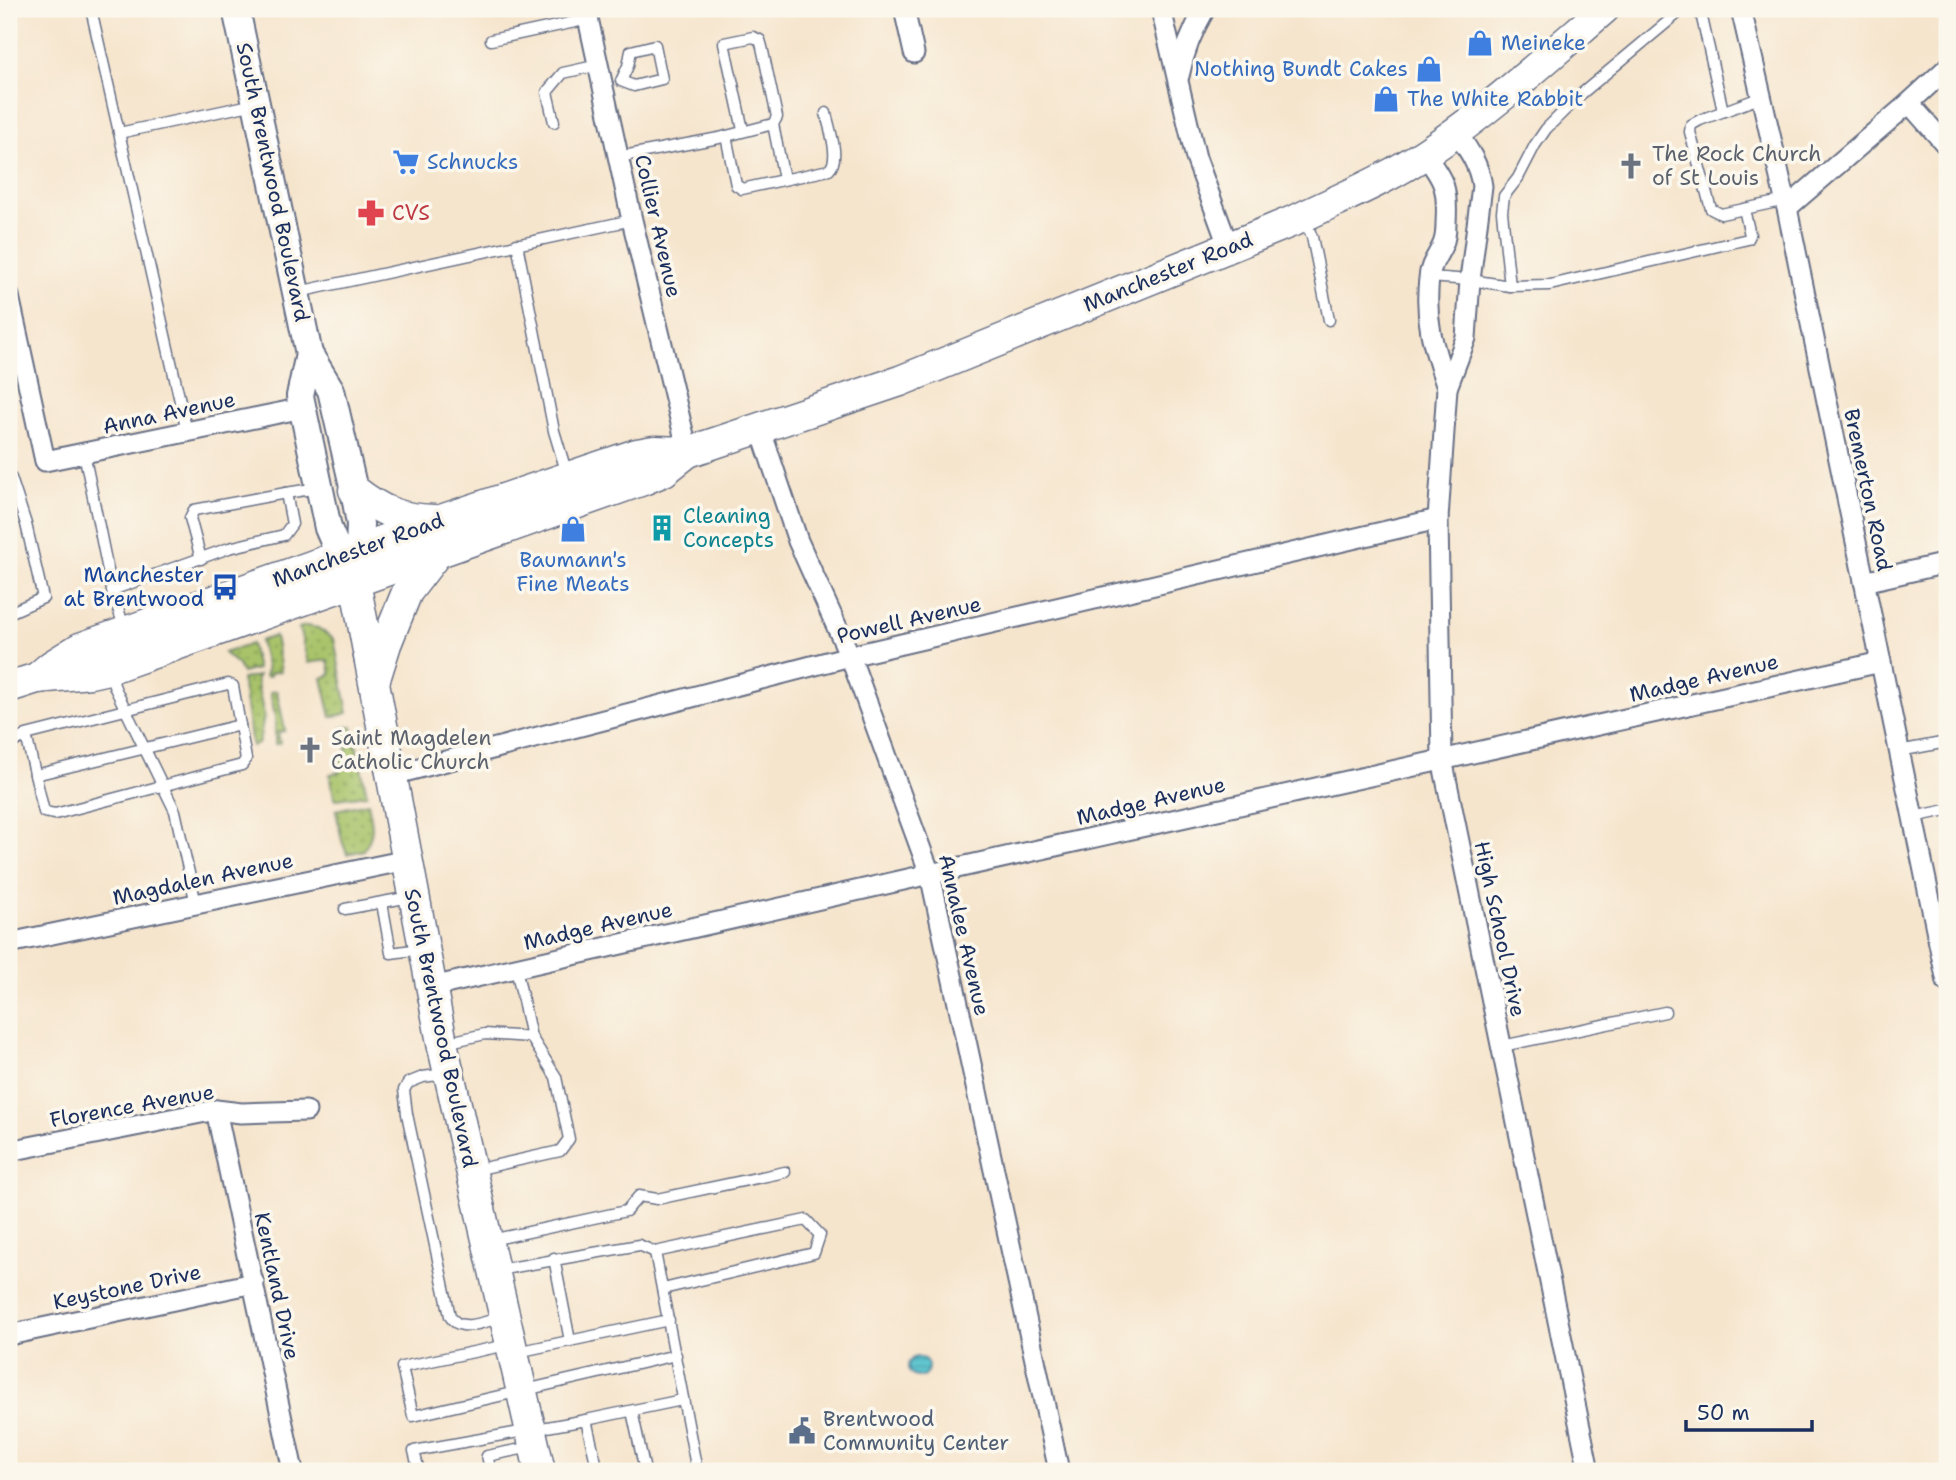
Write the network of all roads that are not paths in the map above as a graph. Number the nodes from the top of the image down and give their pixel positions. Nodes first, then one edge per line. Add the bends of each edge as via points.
1 (91, 9) edge
2 (236, 9) edge
3 (904, 9) edge
4 (1161, 9) edge
5 (1205, 9) edge
6 (1604, 9) edge
7 (1683, 9) edge
8 (1700, 9) edge
9 (1741, 9) edge
10 (588, 14) edge
11 (491, 40) dead end
12 (914, 53) dead end
13 (598, 65) junction
14 (1947, 68) edge
15 (612, 84) junction
16 (1177, 84) junction
17 (1762, 97) junction
18 (256, 103) junction
19 (1909, 103) junction
20 (1723, 111) junction
21 (826, 113) dead end
22 (775, 120) junction
23 (554, 122) dead end
24 (743, 130) junction
25 (1456, 132) junction
26 (119, 133) junction
27 (726, 136) junction
28 (1947, 146) edge
29 (1424, 154) junction
30 (618, 157) junction
31 (784, 179) junction
32 (1786, 204) junction
33 (1744, 209) junction
34 (1304, 216) junction
35 (632, 220) junction
36 (517, 244) junction
37 (1229, 247) junction
38 (1429, 277) junction
39 (1470, 280) junction
40 (1510, 286) junction
41 (297, 292) junction
42 (9, 296) edge
43 (1329, 320) dead end
44 (309, 355) junction
45 (1447, 388) junction
46 (303, 408) junction
47 (760, 428) junction
48 (187, 432) junction
49 (84, 453) junction
50 (688, 453) junction
51 (9, 475) edge
52 (569, 478) junction
53 (319, 488) junction
54 (354, 490) junction
55 (286, 493) junction
56 (1438, 519) junction
57 (441, 520) junction
58 (437, 552) junction
59 (350, 553) junction
60 (201, 559) junction
61 (1947, 563) edge
62 (355, 582) junction
63 (1864, 582) junction
64 (112, 590) junction
65 (9, 613) edge
66 (126, 632) junction
67 (850, 656) junction
68 (1881, 662) junction
69 (108, 669) junction
70 (37, 678) junction
71 (374, 682) junction
72 (9, 687) edge
73 (125, 709) junction
74 (240, 725) junction
75 (26, 735) junction
76 (1947, 742) edge
77 (9, 745) edge
78 (145, 749) junction
79 (1899, 751) junction
80 (1442, 759) junction
81 (36, 775) junction
82 (393, 775) junction
83 (163, 786) junction
84 (1947, 810) edge
85 (1913, 817) junction
86 (407, 860) junction
87 (930, 874) junction
88 (414, 897) junction
89 (382, 903) junction
90 (196, 904) junction
91 (345, 909) dead end
92 (9, 943) edge
93 (424, 948) junction
94 (516, 968) junction
95 (1947, 982) edge
96 (432, 987) junction
97 (1665, 1012) dead end
98 (531, 1037) junction
99 (442, 1043) junction
100 (1502, 1046) junction
101 (449, 1073) junction
102 (216, 1110) junction
103 (306, 1111) dead end
104 (9, 1152) edge
105 (471, 1171) junction
106 (785, 1172) dead end
107 (487, 1241) junction
108 (655, 1252) junction
109 (554, 1258) junction
110 (494, 1270) junction
111 (254, 1283) junction
112 (663, 1289) junction
113 (669, 1320) junction
114 (9, 1335) edge
115 (509, 1338) junction
116 (570, 1341) junction
117 (676, 1355) junction
118 (522, 1392) junction
119 (682, 1400) junction
120 (632, 1410) junction
121 (586, 1420) junction
122 (535, 1449) edge
123 (293, 1471) edge
124 (419, 1471) edge
125 (491, 1471) edge
126 (598, 1471) edge
127 (645, 1471) edge
128 (697, 1471) edge
129 (1059, 1471) edge
130 (1589, 1471) edge

1 - 26 lane
2 - 18 main road, South Brentwood Boulevard
3 - 12 street
4 - 16 street
5 - 16 street via 1184,50
6 - 25 main road, Manchester Road
7 - 40 lane via 1580,95 1535,145 1504,196
8 - 20 lane
9 - 17 street, Bremerton Road
10 - 11 lane
10 - 13 street, Collier Avenue
13 - 15 street, Collier Avenue
13 - 23 lane via 564,73 547,92
14 - 19 street
15 - 15 lane via 634,86 662,79 655,46 631,51 628,66
15 - 30 street, Collier Avenue
16 - 37 street via 1196,158
17 - 20 lane
17 - 32 street, Bremerton Road
18 - 26 lane
18 - 41 main road, South Brentwood Boulevard
19 - 28 street
19 - 32 street
20 - 33 lane via 1692,125 1690,132 1711,209 1721,214
21 - 31 lane via 833,166
22 - 24 lane
22 - 24 lane via 760,40 753,37 724,43
22 - 31 lane
24 - 27 lane
25 - 29 main road, Manchester Road
25 - 39 street, High School Drive via 1476,162 1482,186
26 - 48 lane
27 - 30 lane
27 - 31 lane via 737,185 742,189
29 - 34 main road, Manchester Road
29 - 38 street, High School Drive via 1443,181 1447,202 1443,246
30 - 35 street, Collier Avenue
32 - 33 lane
32 - 63 street, Bremerton Road
33 - 40 lane via 1748,239 1550,285
34 - 37 main road, Manchester Road
34 - 43 lane
35 - 36 lane
35 - 50 street, Collier Avenue
36 - 41 lane
36 - 52 lane via 554,431
37 - 47 main road, Manchester Road via 913,376
38 - 39 lane
38 - 45 street, High School Drive via 1431,341
39 - 40 lane
39 - 45 street, High School Drive via 1466,338
41 - 44 main road, South Brentwood Boulevard
42 - 49 street, Anna Avenue via 45,461
44 - 46 main road, South Brentwood Boulevard via 300,396
44 - 54 main road, South Brentwood Boulevard via 331,390
45 - 56 street, High School Drive
46 - 48 street, Anna Avenue
46 - 53 main road, South Brentwood Boulevard
47 - 50 main road, Manchester Road
47 - 67 street, Annalee Avenue via 799,541
48 - 49 street, Anna Avenue
49 - 64 lane
50 - 52 main road, Manchester Road via 637,454
50 - 58 main road, Manchester Road via 643,480
51 - 65 lane via 43,598
52 - 57 main road, Manchester Road
53 - 55 lane
53 - 59 main road, South Brentwood Boulevard via 328,528
54 - 57 main road via 389,513
54 - 59 main road, South Brentwood Boulevard via 360,524
55 - 60 lane via 292,524 284,535
55 - 60 lane via 194,510 190,518
56 - 67 street, Powell Avenue
56 - 80 street, High School Drive
57 - 59 main road, Manchester Road
58 - 62 main road, Manchester Road
58 - 71 main road via 403,600
59 - 62 main road, South Brentwood Boulevard
59 - 66 main road, Manchester Road
60 - 64 lane
61 - 63 street
62 - 69 main road, Manchester Road
62 - 71 main road, South Brentwood Boulevard
63 - 68 street, Bremerton Road
64 - 66 lane
66 - 70 main road, Manchester Road via 80,648
67 - 82 street, Powell Avenue
67 - 87 street, Annalee Avenue
68 - 79 street, Bremerton Road
68 - 80 street, Madge Avenue
69 - 70 main road, Manchester Road
69 - 73 lane
70 - 72 main road, Manchester Road
71 - 82 main road, South Brentwood Boulevard
73 - 74 lane via 228,684 233,685
73 - 75 lane
73 - 78 lane
74 - 78 lane
74 - 83 lane via 246,759 242,765
75 - 77 lane
75 - 81 lane
76 - 79 lane
78 - 81 lane
78 - 83 lane
79 - 85 street, Bremerton Road
80 - 87 street, Madge Avenue
80 - 100 street, High School Drive
81 - 83 lane via 44,813 55,814
82 - 86 main road, South Brentwood Boulevard
83 - 90 lane via 175,811
84 - 85 lane
85 - 95 street, Bremerton Road
86 - 88 main road, South Brentwood Boulevard
86 - 90 street, Magdalen Avenue
87 - 94 street, Madge Avenue
87 - 129 street, Annalee Avenue
88 - 89 lane
88 - 93 main road, South Brentwood Boulevard
89 - 91 lane
89 - 93 lane via 391,953
90 - 92 street, Magdalen Avenue
93 - 96 main road, South Brentwood Boulevard
94 - 96 street, Madge Avenue
94 - 98 lane
96 - 99 main road, South Brentwood Boulevard
97 - 100 lane
98 - 99 lane via 485,1034
98 - 105 lane via 556,1077 569,1139 561,1151
99 - 101 main road, South Brentwood Boulevard
100 - 130 street, High School Drive
101 - 105 main road, South Brentwood Boulevard
101 - 115 lane via 423,1077 408,1083 404,1090 450,1316 454,1323
102 - 103 street, Florence Avenue
102 - 104 street, Florence Avenue
102 - 111 street, Kentland Drive
105 - 107 main road, South Brentwood Boulevard
106 - 107 lane via 657,1199 639,1196 626,1211
107 - 110 main road, South Brentwood Boulevard
108 - 109 lane via 639,1245
108 - 112 lane
108 - 112 lane via 806,1220 820,1235 814,1253
109 - 110 lane
109 - 116 lane
110 - 115 main road, South Brentwood Boulevard
111 - 114 street, Keystone Drive
111 - 123 street, Kentland Drive
112 - 113 lane
113 - 116 lane
113 - 117 lane
115 - 116 lane
115 - 118 main road, South Brentwood Boulevard
115 - 118 lane via 402,1367 413,1416
117 - 118 lane
117 - 119 lane
118 - 122 main road, South Brentwood Boulevard
119 - 120 lane
119 - 128 lane
120 - 121 lane
120 - 127 lane
121 - 122 lane
121 - 126 lane
122 - 124 lane via 414,1451
122 - 125 lane via 487,1456

